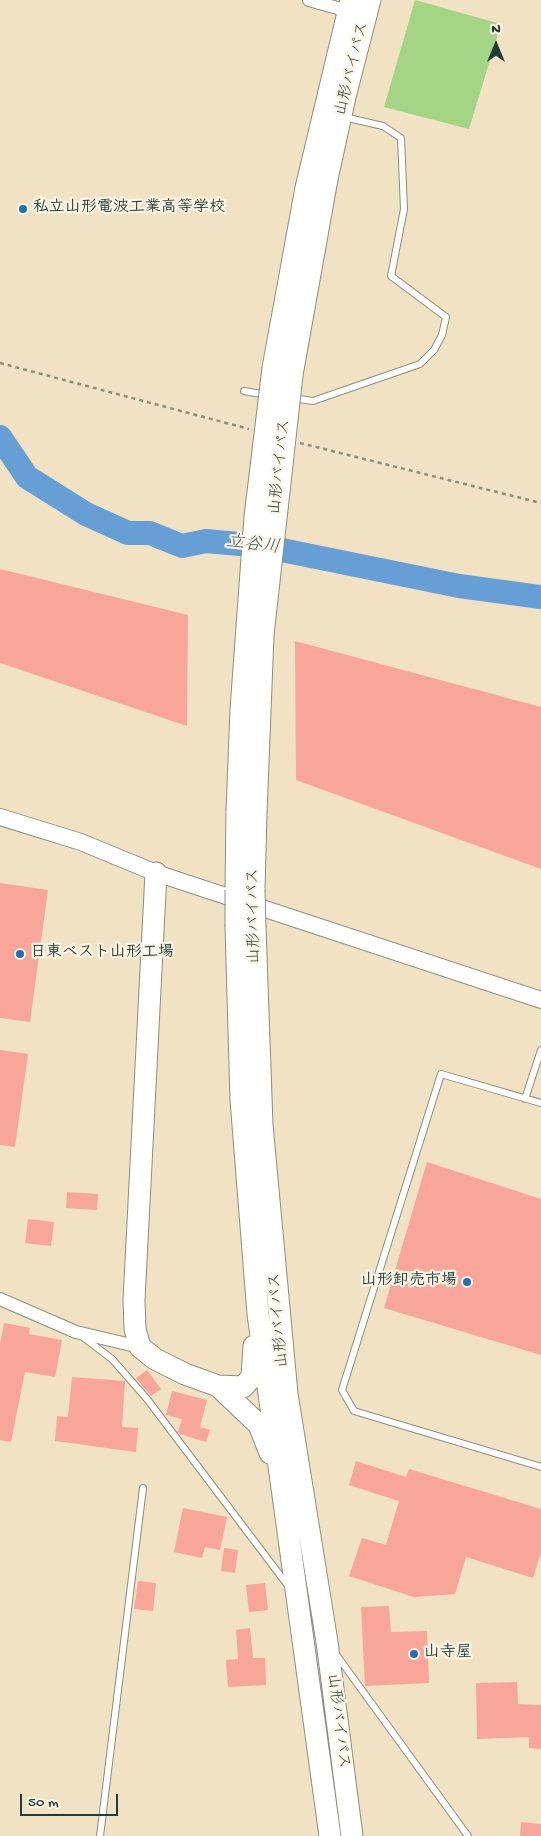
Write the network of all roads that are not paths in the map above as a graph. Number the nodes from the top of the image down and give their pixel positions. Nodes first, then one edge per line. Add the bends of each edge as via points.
1 (308, 0) edge
2 (370, 0) edge
3 (350, 5) edge
4 (341, 115) junction
5 (283, 371) junction
6 (244, 391) dead end
7 (274, 396) dead end
8 (284, 397) dead end
9 (0, 817) edge
10 (156, 873) junction
11 (246, 928) junction
12 (541, 1000) edge
13 (541, 1050) edge
14 (525, 1099) junction
15 (541, 1104) edge
16 (252, 1234) junction
17 (0, 1299) edge
18 (76, 1332) junction
19 (140, 1347) junction
20 (218, 1386) junction
21 (541, 1467) edge
22 (143, 1488) dead end
23 (290, 1589) junction
24 (304, 1640) junction
25 (327, 1642) junction
26 (100, 1836) edge
27 (330, 1836) edge
28 (352, 1836) edge
29 (468, 1836) edge

1 - 3 street
2 - 4 highway, 山形バイパス
3 - 5 highway, 山形バイパス via 306,188
4 - 5 highway, 山形バイパス
4 - 8 lane via 354,121 384,126 401,138 404,209 391,276 446,317 442,336 420,364 313,401
5 - 11 highway, 山形バイパス, bridge via 246,812
6 - 7 lane
9 - 10 street via 81,842
10 - 12 street
10 - 19 highway via 134,1300 135,1329
11 - 16 highway, 山形バイパス via 241,1100
11 - 25 highway, 山形バイパス via 287,1394
13 - 14 lane
14 - 15 lane
14 - 21 lane via 441,1074 342,1390 354,1411
16 - 20 highway via 246,1284 254,1355 252,1377 243,1386
16 - 24 highway, 山形バイパス via 258,1314
17 - 18 street
18 - 19 street
18 - 23 lane via 112,1359 147,1399
19 - 20 highway via 170,1367
20 - 23 highway via 259,1425 266,1442 272,1460
22 - 26 lane
23 - 24 highway
24 - 27 highway, 山形バイパス
25 - 28 highway, 山形バイパス
25 - 29 lane

